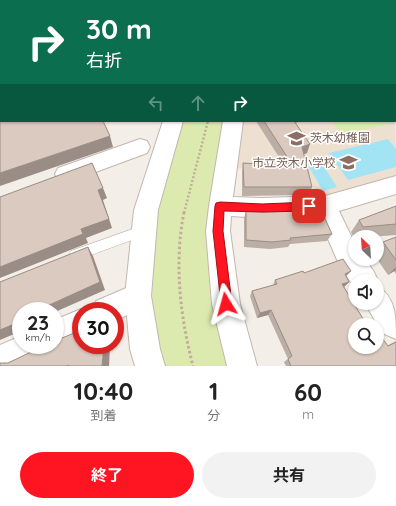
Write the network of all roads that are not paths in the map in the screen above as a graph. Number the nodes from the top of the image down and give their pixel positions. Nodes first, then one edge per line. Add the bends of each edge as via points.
1 (173, 122) edge
2 (233, 122) edge
3 (140, 147) dead end
4 (51, 179) edge
5 (396, 186) edge
6 (220, 206) junction
7 (325, 206) junction
8 (144, 230) junction
9 (63, 260) edge
10 (360, 274) edge
11 (138, 296) junction
12 (124, 303) edge
13 (384, 310) edge
14 (396, 325) edge
15 (13, 354) edge
16 (0, 360) edge
17 (150, 366) edge
18 (242, 366) edge

1 - 8 street via 146,210
2 - 6 street
3 - 4 street
5 - 7 street
6 - 7 street
6 - 18 street via 218,231 226,304
7 - 10 street via 347,254
8 - 9 lane
8 - 11 street
11 - 12 street
11 - 17 street via 145,349
13 - 14 street
15 - 16 street

